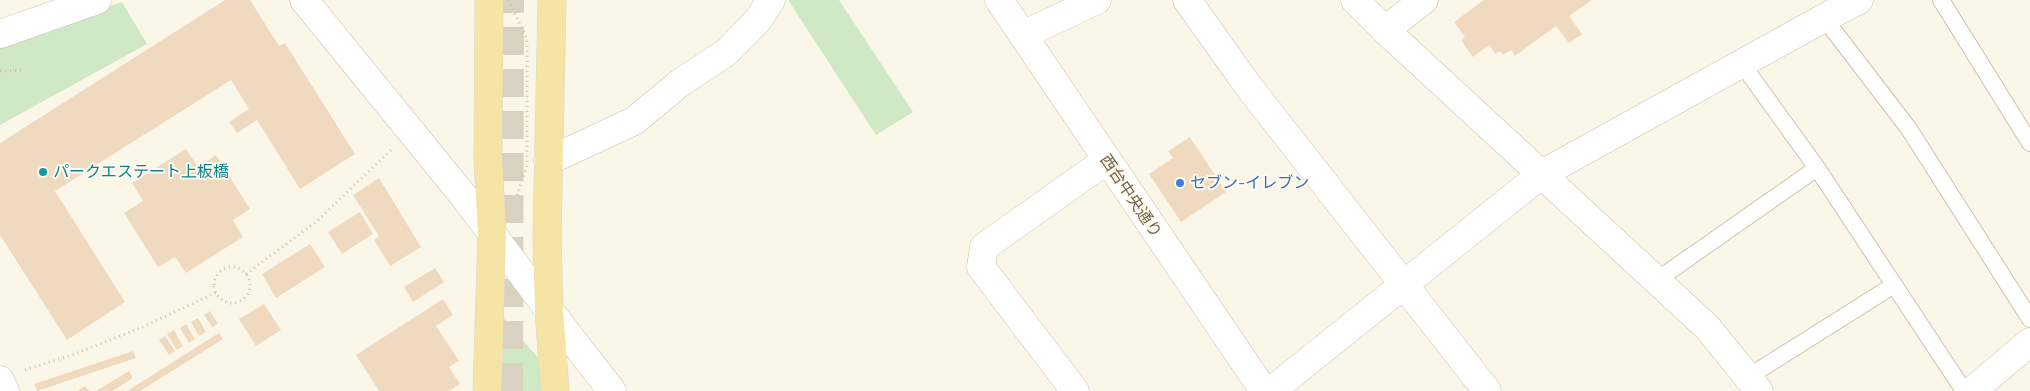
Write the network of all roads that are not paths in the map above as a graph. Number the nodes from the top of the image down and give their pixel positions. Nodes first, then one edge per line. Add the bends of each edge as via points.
1 (97, 0) edge
2 (304, 0) edge
3 (489, 0) edge
4 (552, 0) edge
5 (771, 0) edge
6 (1000, 0) edge
7 (1097, 0) edge
8 (1186, 0) edge
9 (1355, 0) edge
10 (1424, 0) edge
11 (1859, 0) edge
12 (1941, 0) edge
13 (1824, 18) junction
14 (1385, 30) junction
15 (0, 34) edge
16 (1023, 35) junction
17 (1742, 64) junction
18 (2030, 144) edge
19 (1106, 160) junction
20 (548, 161) junction
21 (1817, 168) junction
22 (1542, 174) junction
23 (492, 233) junction
24 (1657, 280) junction
25 (1894, 284) junction
26 (1402, 285) junction
27 (549, 310) junction
28 (2029, 339) edge
29 (0, 380) edge
30 (1753, 384) edge
31 (489, 386) edge
32 (554, 390) edge
33 (5, 391) edge
34 (612, 391) edge
35 (1075, 391) edge
36 (1264, 391) edge
37 (1271, 391) edge
38 (1487, 391) edge
39 (1964, 391) edge
40 (1972, 391) edge

1 - 15 street
2 - 23 street
3 - 23 main road via 488,160
4 - 20 main road
5 - 20 street via 758,20 727,52 680,83 634,121
6 - 16 street, 西台中央通り
7 - 16 street
8 - 26 street
9 - 14 street
10 - 14 street
11 - 13 street
12 - 18 lane
13 - 17 street
13 - 28 lane via 1910,129
14 - 22 street
16 - 19 street, 西台中央通り
17 - 21 lane
17 - 22 street
19 - 35 street via 984,247 981,267
19 - 36 street, 西台中央通り
20 - 27 main road
21 - 24 lane
21 - 25 lane
22 - 24 street
22 - 26 street
23 - 27 street
23 - 31 main road
24 - 30 street via 1707,327
25 - 30 lane
25 - 39 lane
26 - 37 street
26 - 38 street
27 - 32 main road
27 - 34 street
28 - 40 street
29 - 33 street

